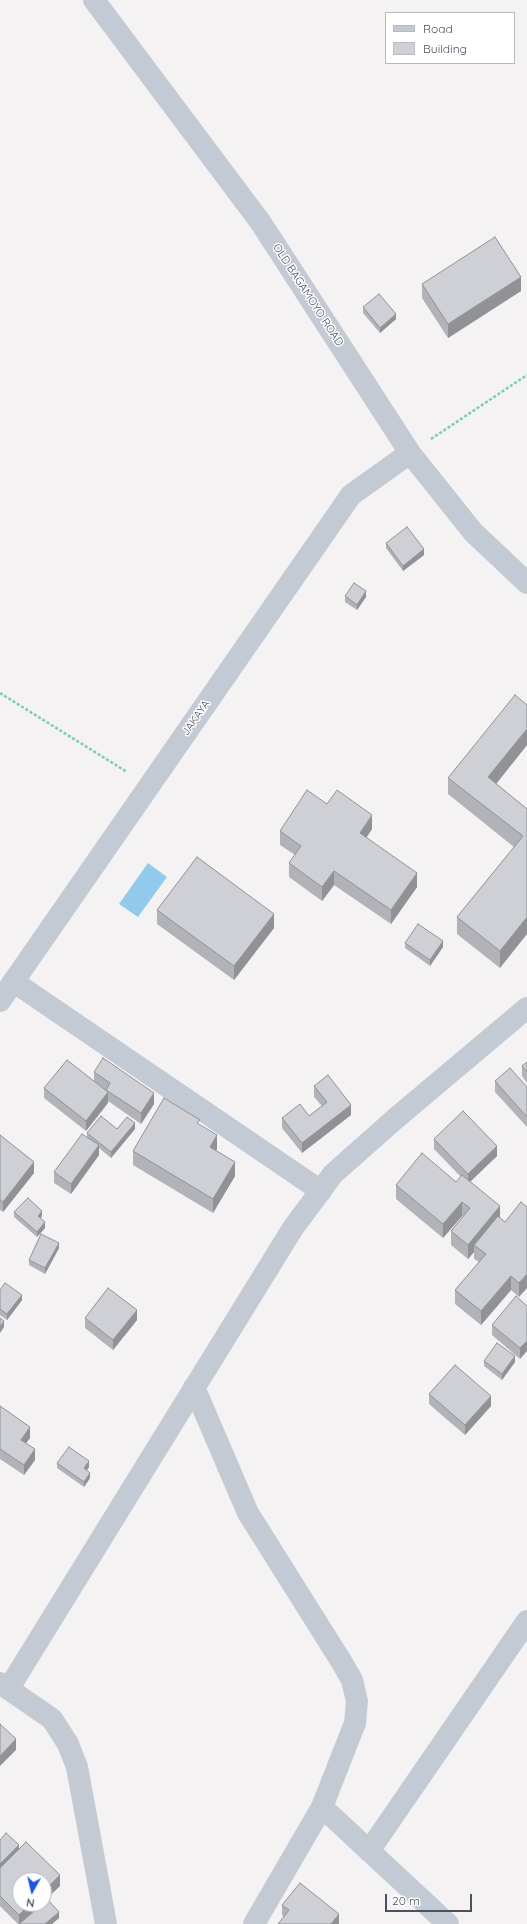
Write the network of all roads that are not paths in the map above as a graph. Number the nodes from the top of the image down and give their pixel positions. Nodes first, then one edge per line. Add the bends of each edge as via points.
1 (94, 0) edge
2 (410, 453) junction
3 (527, 583) edge
4 (14, 982) junction
5 (0, 1001) edge
6 (527, 1008) edge
7 (321, 1191) junction
8 (194, 1387) junction
9 (527, 1621) edge
10 (5, 1685) edge
11 (322, 1807) junction
12 (369, 1851) junction
13 (106, 1924) edge
14 (254, 1924) edge
15 (448, 1924) edge

1 - 2 street, OLD BAGAMOYO ROAD via 261,223
2 - 3 street, OLD BAGAMOYO ROAD via 473,532
2 - 4 street, JAKAYA via 352,495
4 - 5 street, JAKAYA
4 - 7 street
6 - 7 street via 394,1119 333,1174
7 - 8 street via 293,1228
8 - 10 street
8 - 11 street via 248,1513 352,1680 357,1702 355,1723
9 - 12 street
10 - 13 street via 52,1719 68,1744 77,1767
11 - 12 street
11 - 14 street
12 - 15 street

